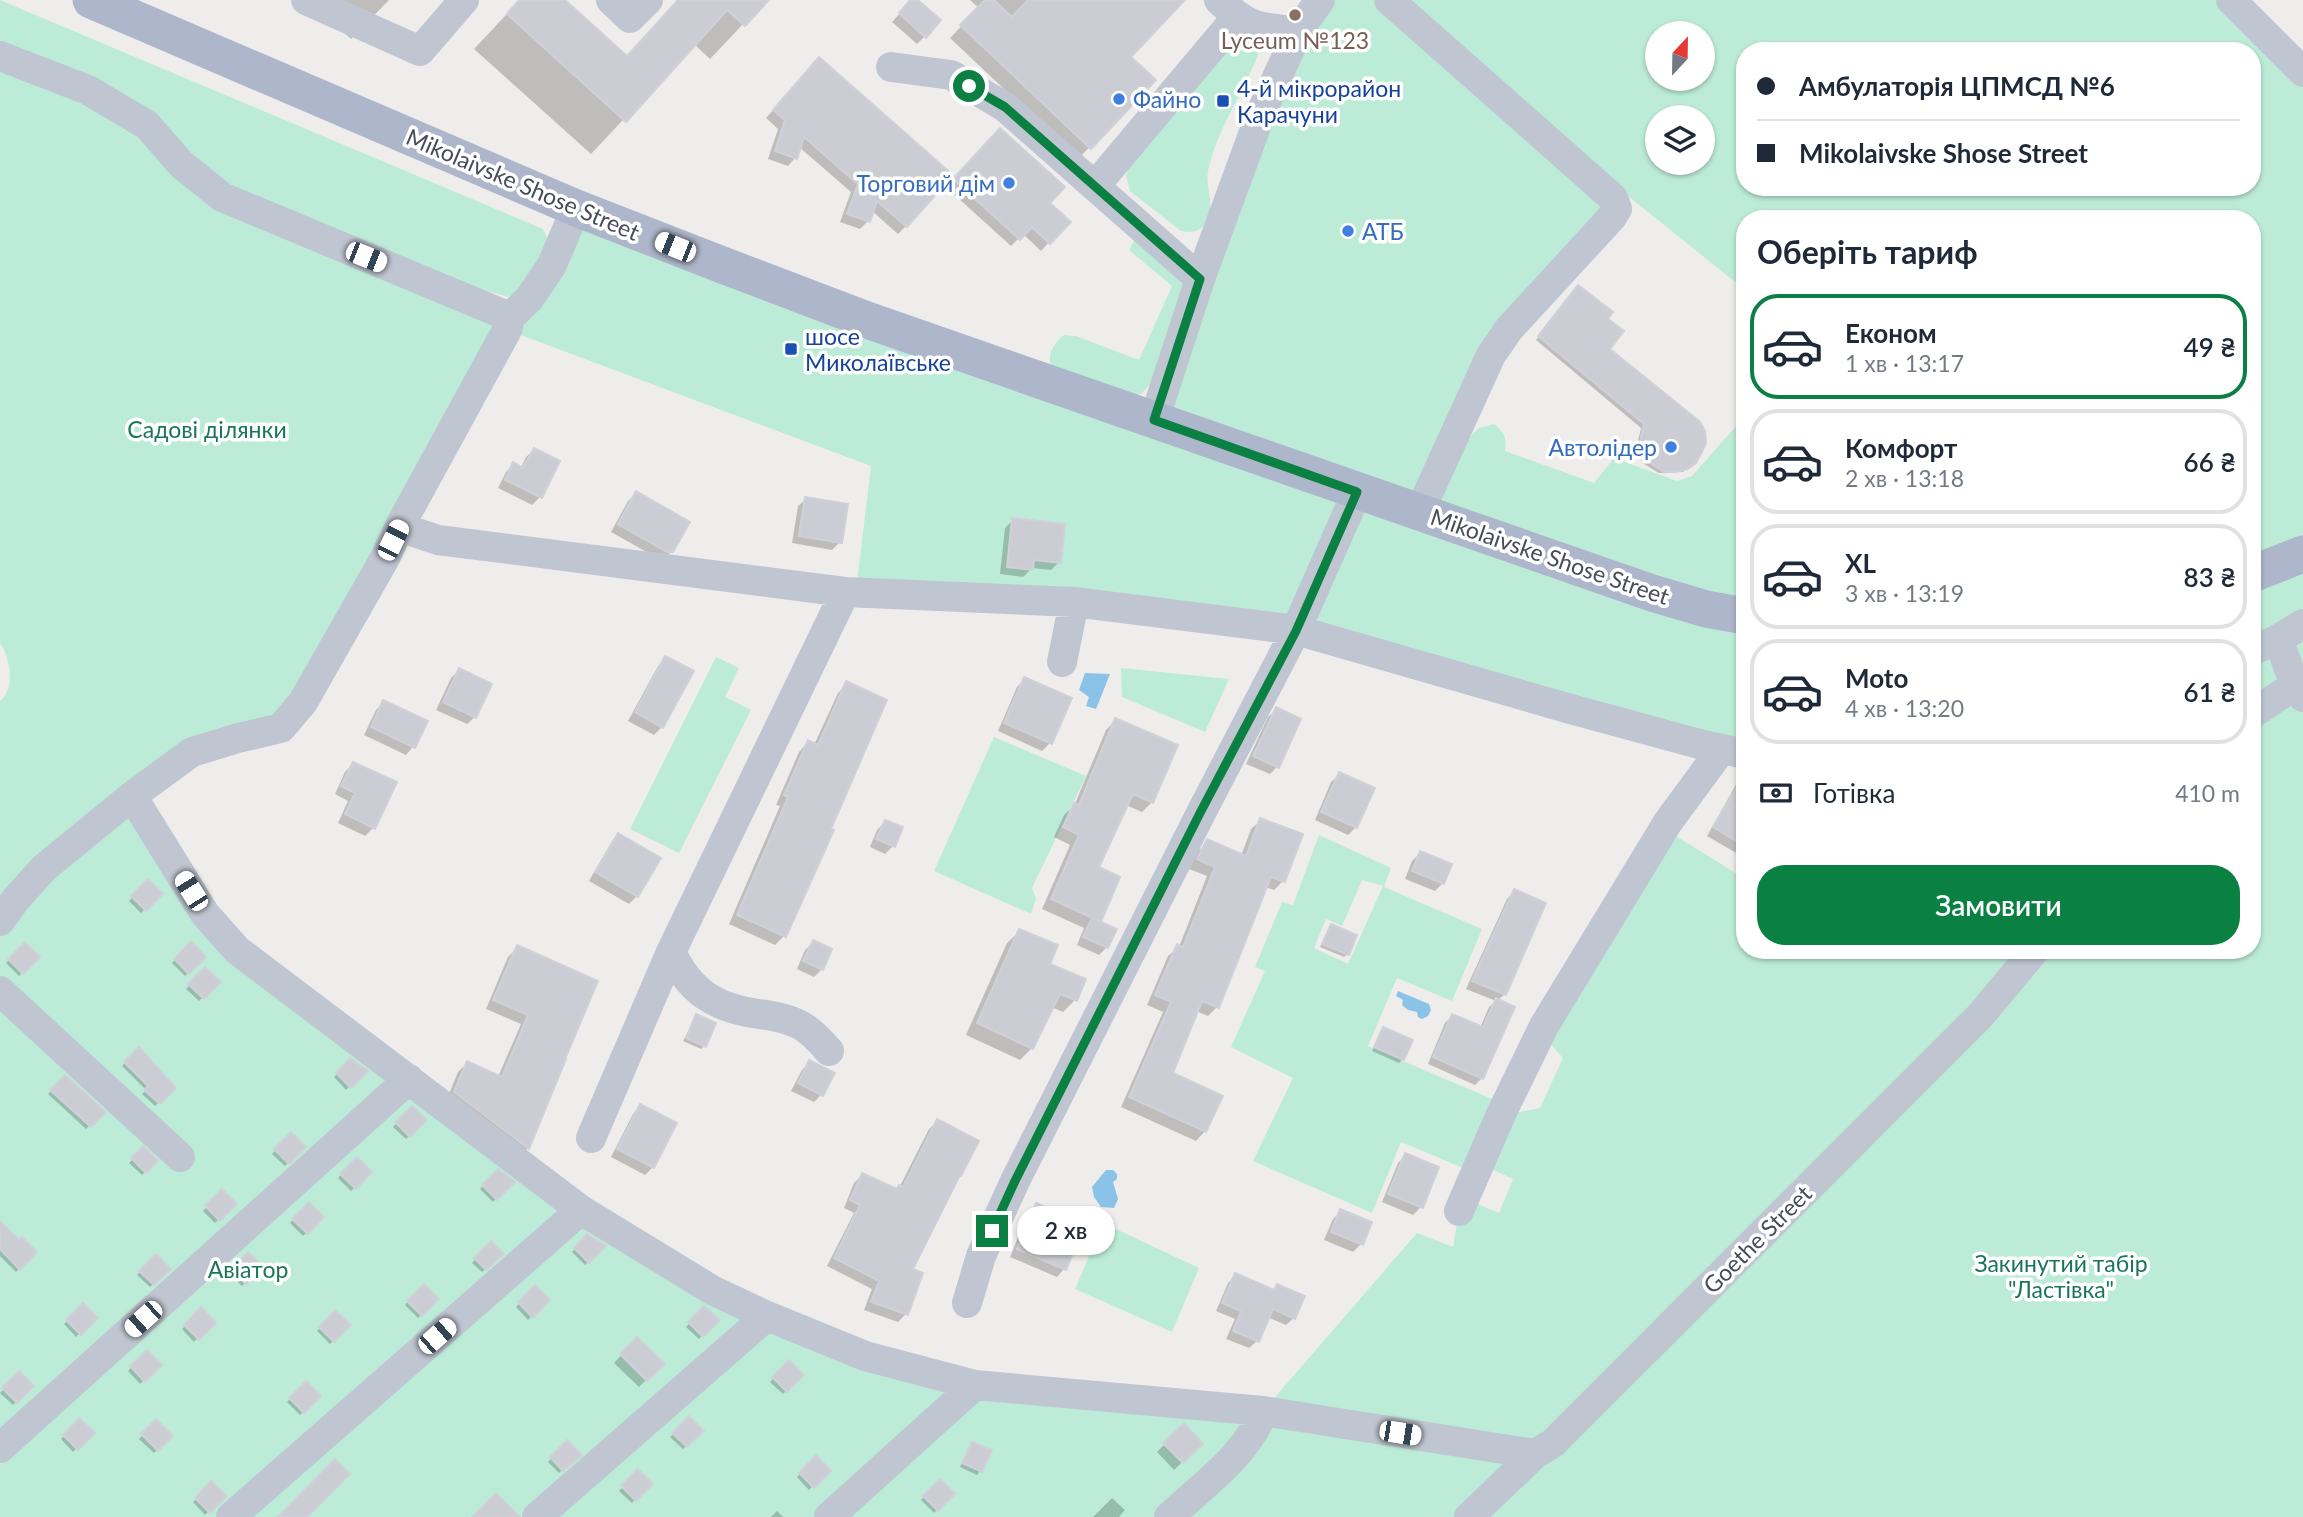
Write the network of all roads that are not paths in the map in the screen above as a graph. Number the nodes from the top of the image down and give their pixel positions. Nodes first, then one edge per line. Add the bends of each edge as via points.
1 (306, 0) edge
2 (464, 0) edge
3 (611, 0) edge
4 (648, 0) edge
5 (1320, 0) edge
6 (1389, 0) edge
7 (2231, 0) edge
8 (112, 4) edge
9 (1228, 8) edge
10 (1298, 31) junction
11 (0, 56) edge
12 (891, 67) dead end
13 (2303, 72) edge
14 (1095, 186) junction
15 (576, 208) junction
16 (1200, 279) junction
17 (510, 317) junction
18 (1154, 420) junction
19 (1357, 492) junction
20 (1420, 511) junction
21 (402, 522) junction
22 (2303, 554) edge
23 (2261, 571) edge
24 (845, 592) junction
25 (1074, 602) junction
26 (1736, 614) edge
27 (1296, 631) junction
28 (2278, 638) edge
29 (1062, 662) dead end
30 (2299, 691) edge
31 (2261, 710) edge
32 (1733, 752) edge
33 (132, 796) junction
34 (0, 921) edge
35 (671, 952) junction
36 (2027, 959) edge
37 (0, 991) edge
38 (829, 1051) dead end
39 (409, 1079) junction
40 (592, 1138) dead end
41 (180, 1157) dead end
42 (581, 1210) junction
43 (1460, 1210) dead end
44 (967, 1303) dead end
45 (767, 1316) junction
46 (975, 1385) junction
47 (1263, 1411) junction
48 (0, 1448) edge
49 (1535, 1454) junction
50 (232, 1517) edge
51 (537, 1517) edge
52 (829, 1517) edge
53 (1169, 1517) edge
54 (1469, 1517) edge

1 - 2 street via 420,51
3 - 4 street via 630,18
5 - 10 street
6 - 20 street via 1613,198 1617,209 1491,355
7 - 13 street
8 - 15 main road, Mikolaivske Shose Street
9 - 10 street via 1262,29
9 - 14 street
10 - 16 street via 1261,113
11 - 17 street via 88,90 147,125 181,164 222,197
12 - 14 street via 951,75 1005,107
14 - 16 street
15 - 17 street via 552,265
15 - 18 main road, Mikolaivske Shose Street via 867,320
16 - 18 street
17 - 21 street
18 - 19 main road, Mikolaivske Shose Street
19 - 20 main road, Mikolaivske Shose Street
19 - 27 street
20 - 26 main road, Mikolaivske Shose Street via 1652,593
21 - 24 street via 414,532 438,540
21 - 33 street via 303,702 281,727 192,752
22 - 23 main road
24 - 25 street
24 - 35 street
25 - 27 street
25 - 29 street
27 - 32 street
27 - 44 street via 1015,1181 981,1256
28 - 30 street
30 - 31 street
32 - 43 street via 1668,822 1584,957 1506,1094
33 - 34 street via 44,868
33 - 39 street via 205,914 237,950
35 - 38 street via 682,974 701,994 724,1007 779,1017 805,1028
35 - 40 street
36 - 49 street, Goethe Street via 1979,1017 1553,1443
37 - 41 street
39 - 42 street
39 - 48 street
42 - 45 street via 712,1290
42 - 50 street
45 - 46 street via 865,1356
45 - 51 street
46 - 47 street
46 - 52 street
47 - 49 street
47 - 53 street via 1244,1446
49 - 54 street, Goethe Street

